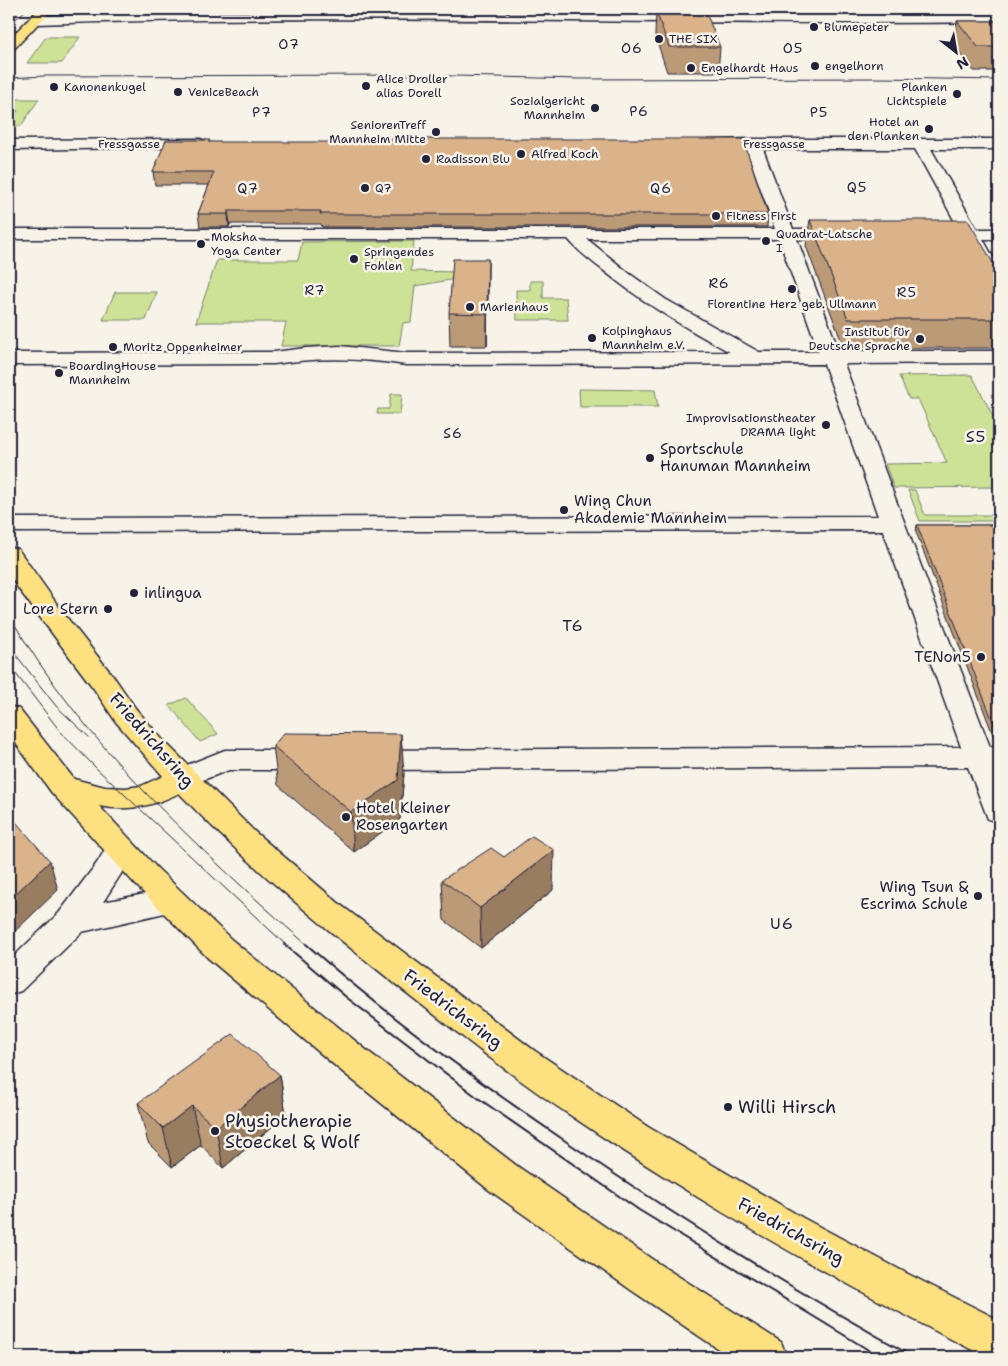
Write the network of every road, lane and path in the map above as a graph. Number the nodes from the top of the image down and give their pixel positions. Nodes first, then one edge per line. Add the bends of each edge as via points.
1 (46, 9) edge
2 (50, 9) edge
3 (557, 9) edge
4 (973, 13) edge
5 (707, 14) edge
6 (842, 14) edge
7 (544, 16) junction
8 (109, 17) junction
9 (999, 18) edge
10 (36, 20) junction
11 (9, 46) edge
12 (9, 144) edge
13 (219, 144) edge
14 (688, 144) edge
15 (753, 144) junction
16 (920, 144) junction
17 (999, 144) edge
18 (9, 234) edge
19 (573, 234) junction
20 (785, 234) junction
21 (863, 234) edge
22 (922, 234) edge
23 (971, 234) junction
24 (999, 234) edge
25 (999, 284) edge
26 (754, 356) junction
27 (830, 357) junction
28 (999, 357) edge
29 (9, 358) edge
30 (892, 523) junction
31 (9, 525) edge
32 (9, 554) edge
33 (12, 727) edge
34 (989, 757) edge
35 (182, 778) junction
36 (63, 786) junction
37 (999, 812) edge
38 (121, 849) junction
39 (171, 901) junction
40 (71, 922) junction
41 (9, 982) edge
42 (999, 1342) edge
43 (766, 1357) edge

1 - 10 main road
2 - 8 street via 64,14
3 - 7 street
4 - 6 street
4 - 9 street
5 - 6 street
5 - 7 street
7 - 8 street
8 - 10 street
10 - 11 main road via 16,27
12 - 13 street, Fressgasse
14 - 15 street, Fressgasse
15 - 16 street, Fressgasse
15 - 20 street
16 - 17 street, Fressgasse
16 - 23 street
18 - 19 street
19 - 20 street
19 - 26 street via 619,276 662,306
20 - 21 street
20 - 27 street
22 - 23 street
23 - 24 street
23 - 25 street
26 - 27 street
26 - 29 street via 406,359 379,354 298,353 274,358
27 - 28 street
27 - 30 street
30 - 31 street
30 - 34 street
32 - 35 main road, Friedrichsring via 40,601 128,718
33 - 36 main road
34 - 35 street via 225,760
34 - 37 street
35 - 36 main road via 147,794 127,798 106,798
35 - 42 main road, Friedrichsring via 320,906 584,1105 730,1197 907,1296
36 - 38 main road
38 - 39 main road
38 - 40 street
39 - 40 street
39 - 43 main road via 220,949 289,1007 503,1178 645,1278
40 - 41 street

